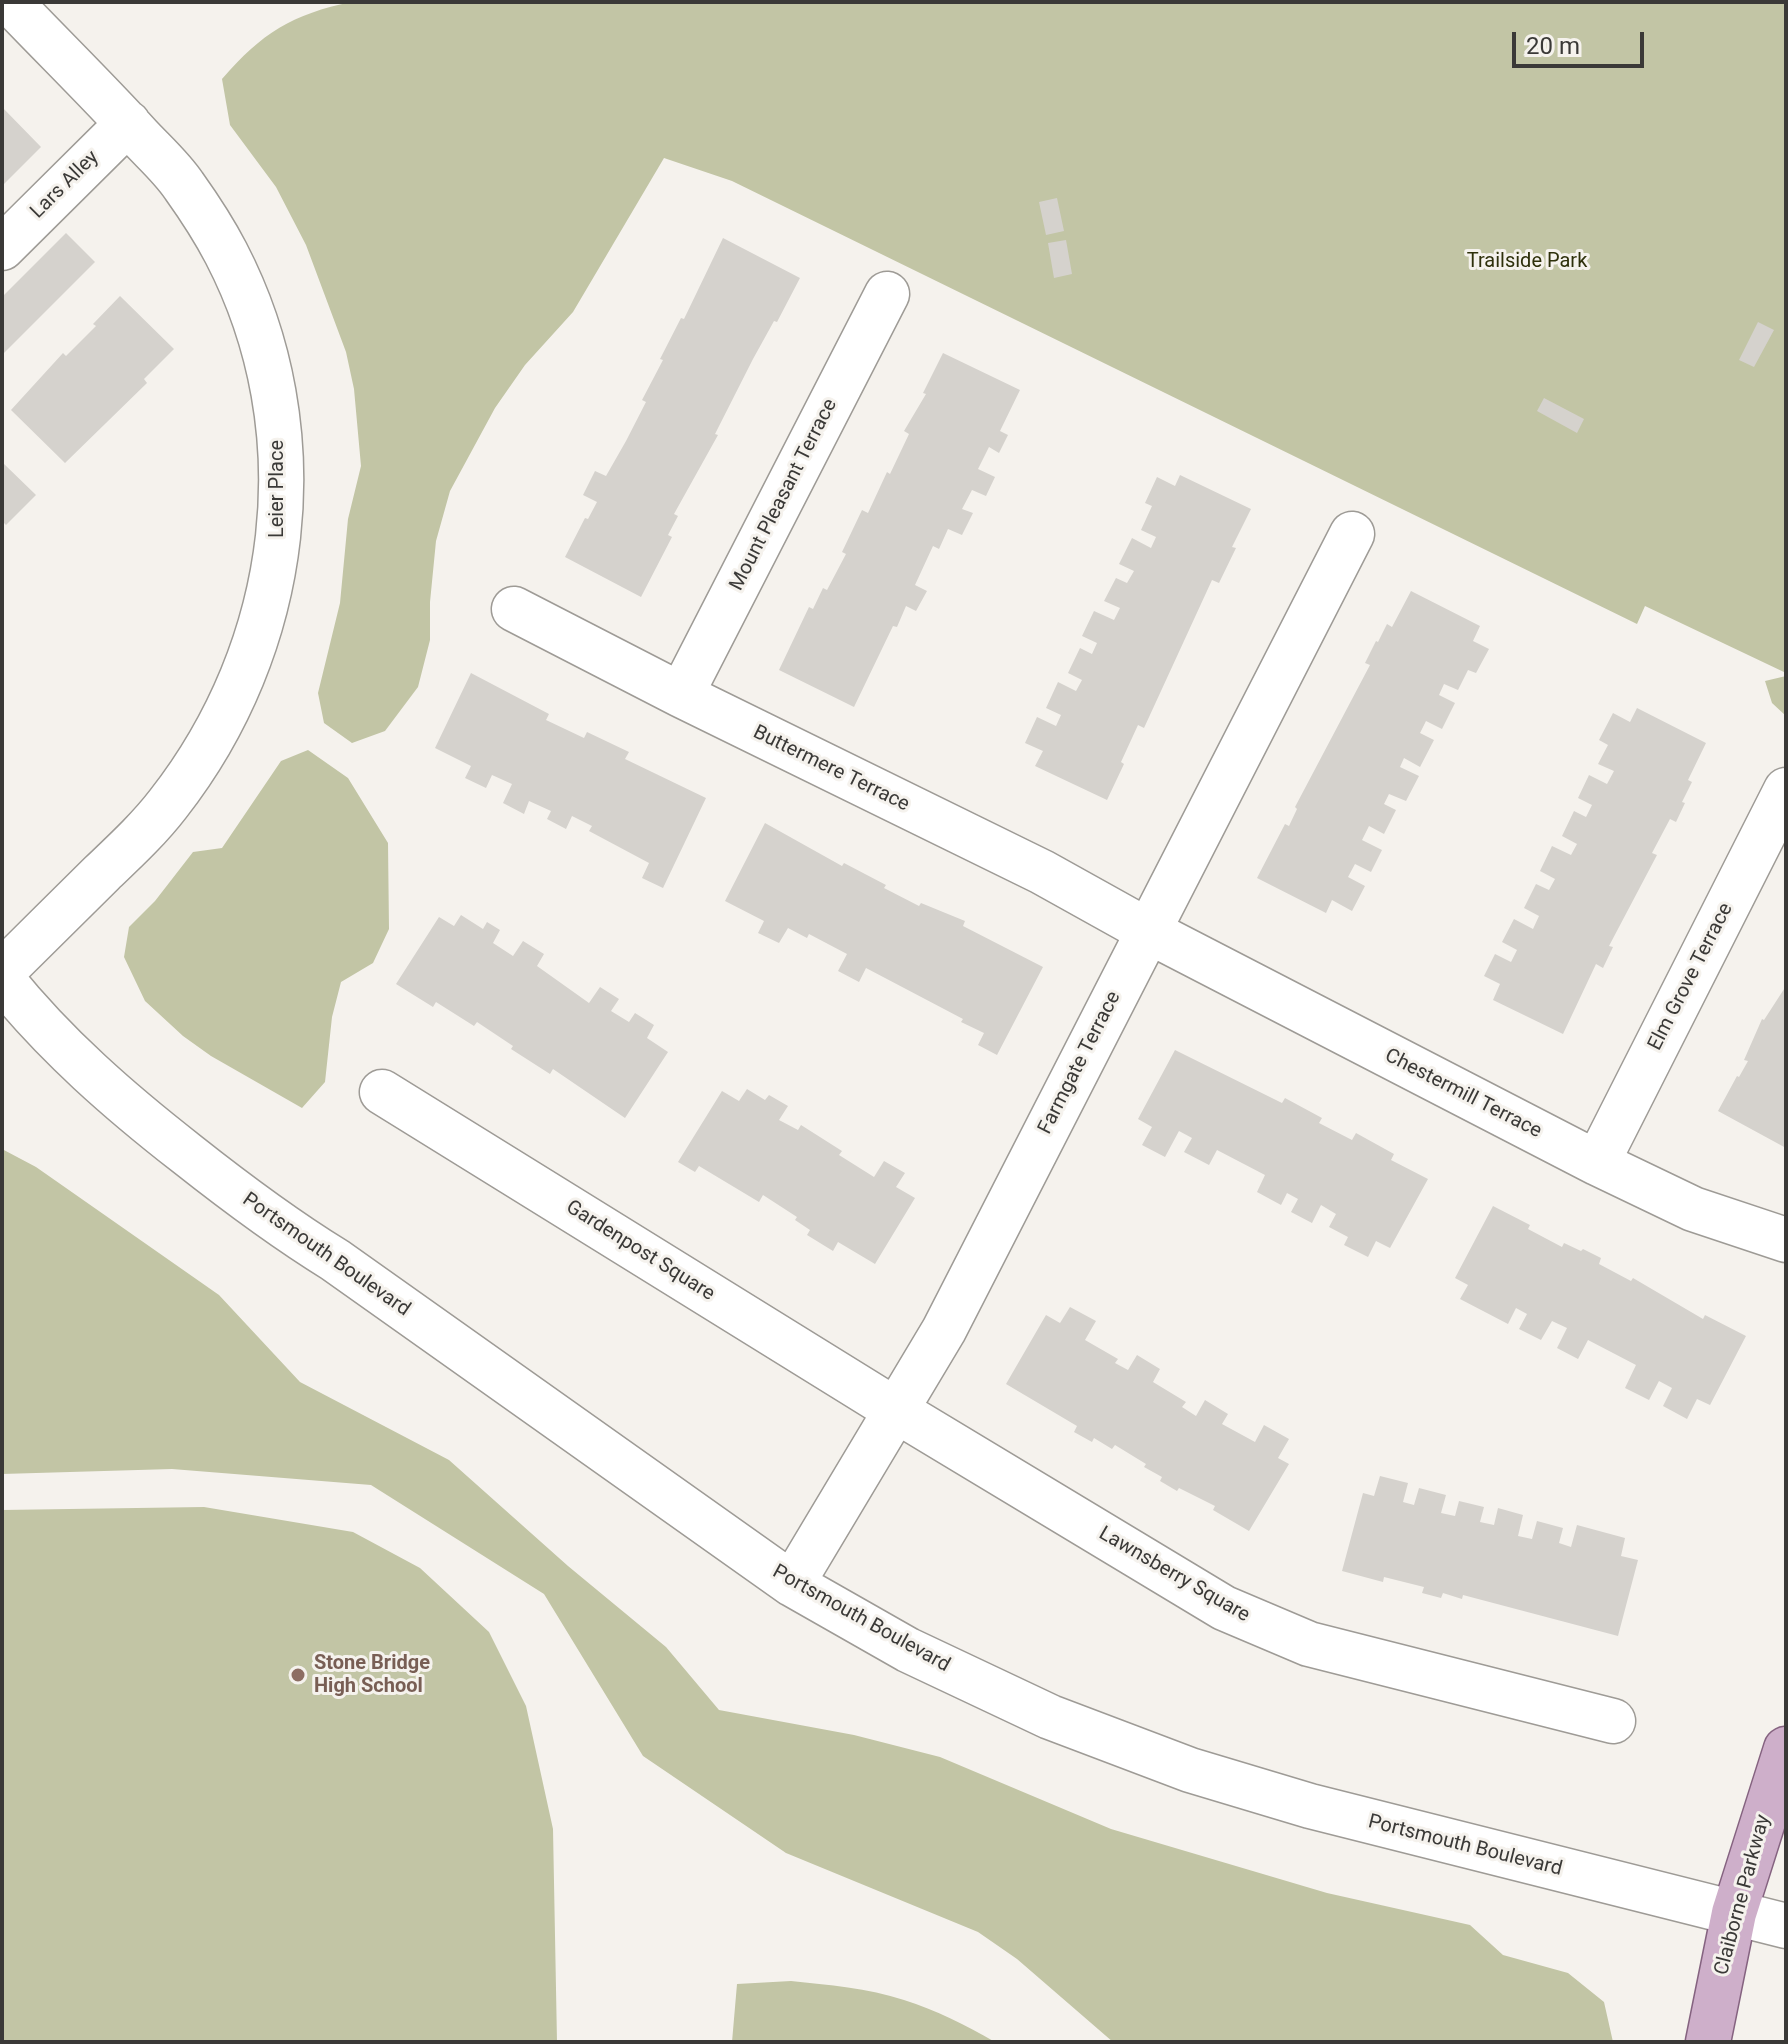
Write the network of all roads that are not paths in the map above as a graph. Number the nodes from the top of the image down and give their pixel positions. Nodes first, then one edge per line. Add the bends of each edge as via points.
1 (10, 2) edge
2 (128, 123) junction
3 (2, 248) edge
4 (887, 294) dead end
5 (1352, 534) dead end
6 (514, 609) dead end
7 (681, 695) junction
8 (1786, 790) edge
9 (1148, 931) junction
10 (2, 972) edge
11 (2, 979) edge
12 (382, 1092) dead end
13 (1597, 1163) junction
14 (1786, 1240) edge
15 (897, 1411) junction
16 (792, 1584) junction
17 (1613, 1721) dead end
18 (1786, 1749) edge
19 (1734, 1913) junction
20 (1786, 1926) edge
21 (1708, 2042) edge

1 - 2 street, Leier Place
2 - 3 street, Lars Alley
2 - 10 street, Leier Place via 182,183 226,253 256,323 275,397 282,474 278,548 264,621 238,691 208,747 136,840
4 - 7 street, Mount Pleasant Terrace
5 - 9 street, Farmgate Terrace
6 - 7 street, Buttermere Terrace
7 - 9 street, Buttermere Terrace via 1042,872
8 - 13 street, Elm Grove Terrace
9 - 13 street, Chestermill Terrace
9 - 15 street, Farmgate Terrace via 944,1330
11 - 16 street, Portsmouth Boulevard via 78,1063 225,1184
12 - 15 street, Gardenpost Square
13 - 14 street, Chestermill Terrace via 1693,1209
15 - 16 street, Farmgate Terrace
15 - 17 street, Lawnsberry Square via 1224,1608 1309,1644
16 - 19 street, Portsmouth Boulevard via 908,1650 1050,1717 1190,1770 1310,1806
18 - 19 main road, Claiborne Parkway
19 - 20 street, Portsmouth Boulevard
19 - 21 main road, Claiborne Parkway

